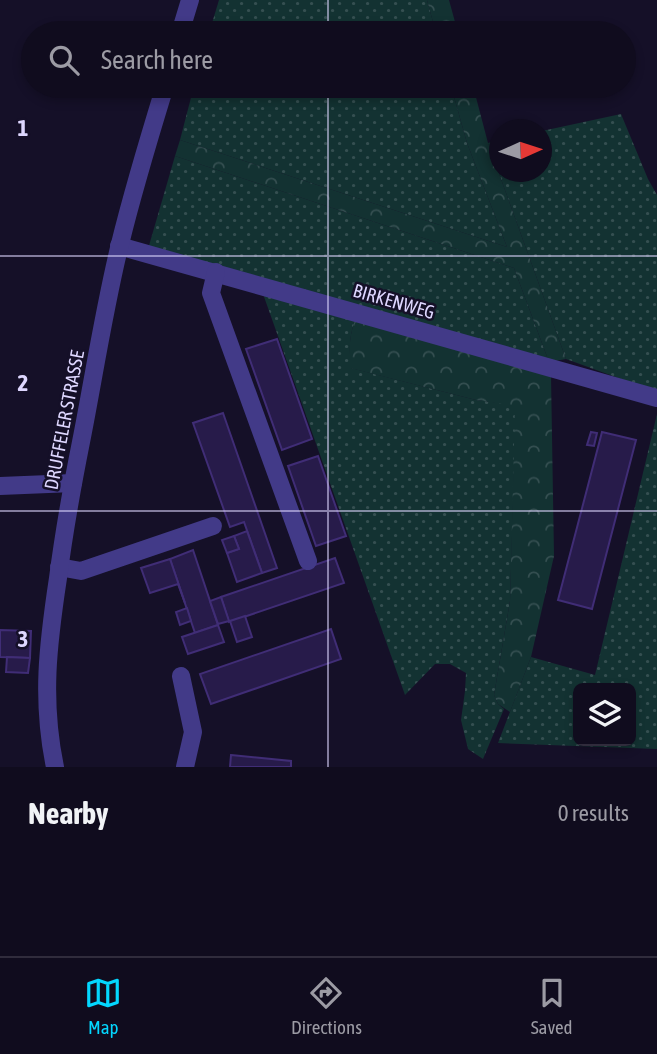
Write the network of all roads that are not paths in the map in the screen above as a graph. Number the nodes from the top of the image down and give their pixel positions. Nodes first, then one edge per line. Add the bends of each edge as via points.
1 (190, 0) edge
2 (184, 21) edge
3 (162, 98) edge
4 (119, 246) junction
5 (216, 272) junction
6 (657, 398) edge
7 (73, 483) junction
8 (0, 486) edge
9 (213, 526) dead end
10 (308, 561) dead end
11 (59, 567) junction
12 (181, 676) dead end
13 (55, 767) edge
14 (184, 767) edge

1 - 2 street
3 - 4 street, DRUFFELER STRASSE
4 - 5 street, BIRKENWEG
4 - 7 street, DRUFFELER STRASSE
5 - 6 street, BIRKENWEG
5 - 10 street via 211,293
7 - 8 street
7 - 11 street, DRUFFELER STRASSE
9 - 11 street via 81,570
11 - 13 street, DRUFFELER STRASSE via 46,677
12 - 14 street via 193,732

